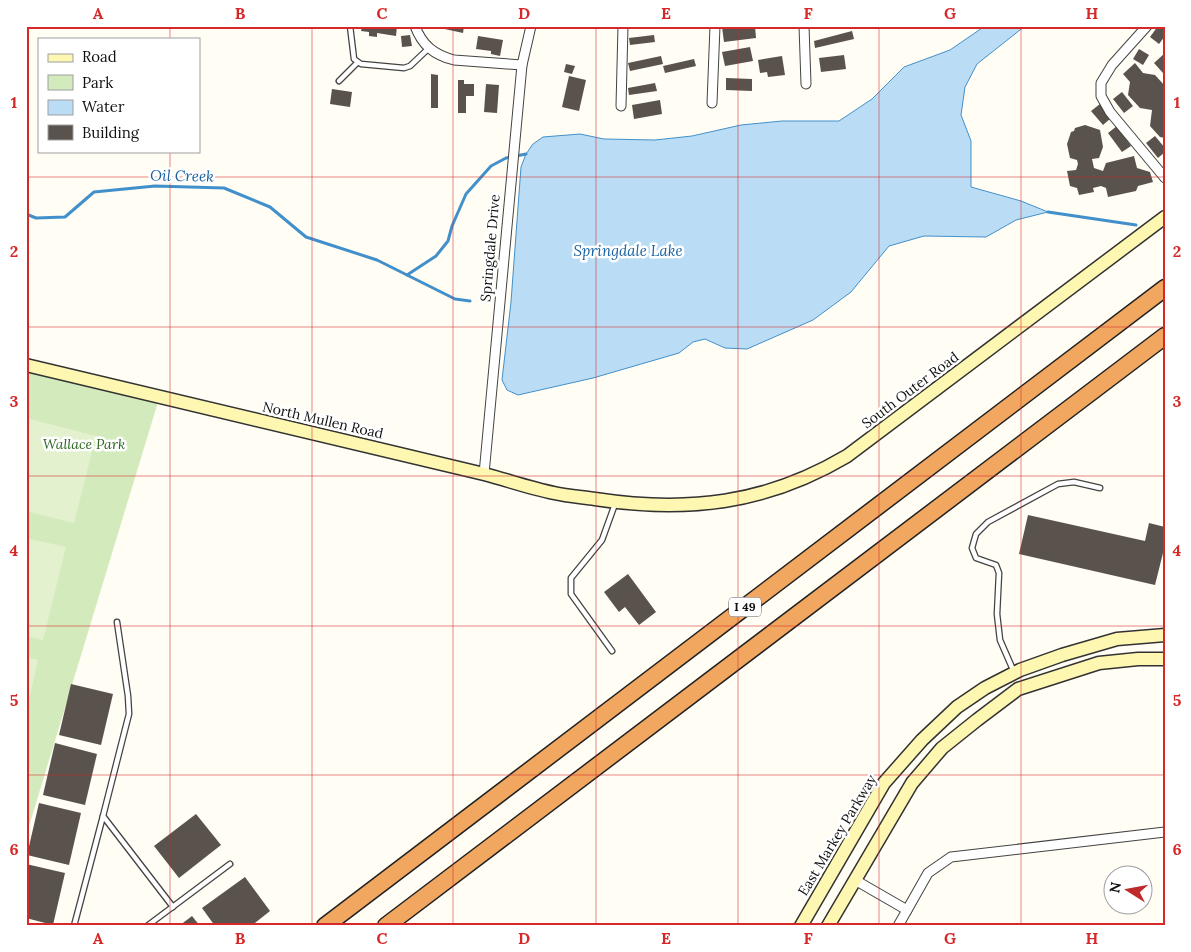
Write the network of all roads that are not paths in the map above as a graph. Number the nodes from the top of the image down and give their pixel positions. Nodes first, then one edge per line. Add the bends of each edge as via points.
1 (350, 26) edge
2 (415, 26) edge
3 (531, 26) edge
4 (623, 26) edge
5 (715, 26) edge
6 (804, 26) edge
7 (1147, 26) edge
8 (429, 48) junction
9 (357, 63) junction
10 (522, 65) junction
11 (339, 81) dead end
12 (806, 84) dead end
13 (712, 103) dead end
14 (621, 106) dead end
15 (1165, 177) edge
16 (1165, 217) edge
17 (1165, 288) edge
18 (1165, 336) edge
19 (26, 365) edge
20 (484, 474) junction
21 (1100, 488) dead end
22 (615, 502) junction
23 (117, 622) dead end
24 (1165, 635) edge
25 (612, 651) dead end
26 (1165, 659) edge
27 (1014, 673) junction
28 (103, 816) junction
29 (1165, 832) edge
30 (230, 864) dead end
31 (855, 880) junction
32 (172, 907) junction
33 (907, 910) junction
34 (74, 926) edge
35 (147, 926) edge
36 (325, 926) edge
37 (386, 926) edge
38 (800, 926) edge
39 (828, 926) edge
40 (898, 926) edge

1 - 9 lane
2 - 8 street
3 - 10 street, Springdale Drive
4 - 14 street
5 - 13 street
6 - 12 street
7 - 15 street via 1112,64 1101,83 1101,96 1110,112
8 - 9 lane via 404,68
8 - 10 street via 454,60
9 - 11 lane
10 - 20 street, Springdale Drive
16 - 22 street, South Outer Road via 835,464 749,497 688,506
17 - 36 highway, I 49
18 - 37 highway, I 49
19 - 20 street, North Mullen Road
20 - 22 street, North Mullen Road via 554,493
21 - 27 lane via 1074,482 1058,484 988,522 976,534 972,548 976,558 996,565 999,573 1000,640
22 - 25 lane via 602,540 571,578 571,594
23 - 28 lane via 129,714
24 - 27 street, East Markey Parkway via 1117,638 1062,654
26 - 31 street via 1099,663 1018,689 942,748 912,783
27 - 38 street, East Markey Parkway via 957,707 884,783
28 - 32 lane
28 - 34 lane
29 - 33 street via 951,858 928,873
30 - 32 lane
31 - 33 street
31 - 39 street
32 - 35 lane
33 - 40 street

